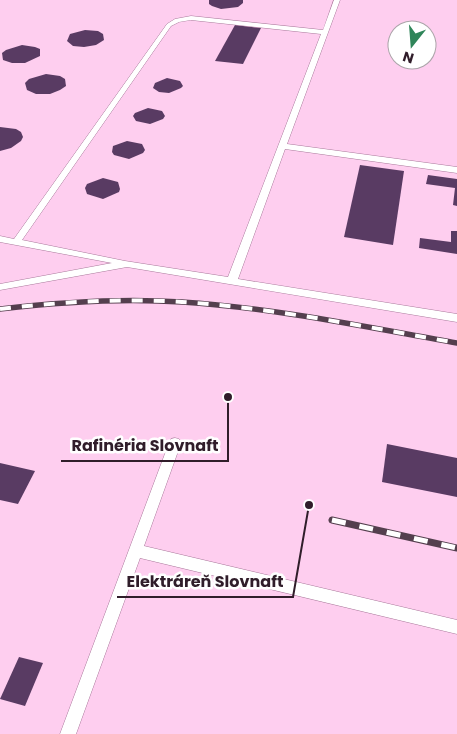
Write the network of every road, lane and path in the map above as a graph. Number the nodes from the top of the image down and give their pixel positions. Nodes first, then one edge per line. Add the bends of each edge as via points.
1 (336, 0) edge
2 (324, 32) junction
3 (281, 146) junction
4 (457, 170) edge
5 (0, 239) edge
6 (16, 242) junction
7 (127, 264) junction
8 (232, 281) junction
9 (0, 287) edge
10 (457, 318) edge
11 (175, 443) dead end
12 (136, 550) junction
13 (457, 627) edge
14 (68, 734) edge

1 - 2 lane
2 - 3 lane
2 - 6 lane via 191,18 169,25
3 - 4 lane
3 - 8 lane
5 - 6 lane
6 - 7 lane
7 - 8 lane
7 - 9 lane
8 - 10 lane
11 - 12 lane
12 - 13 lane
12 - 14 lane

